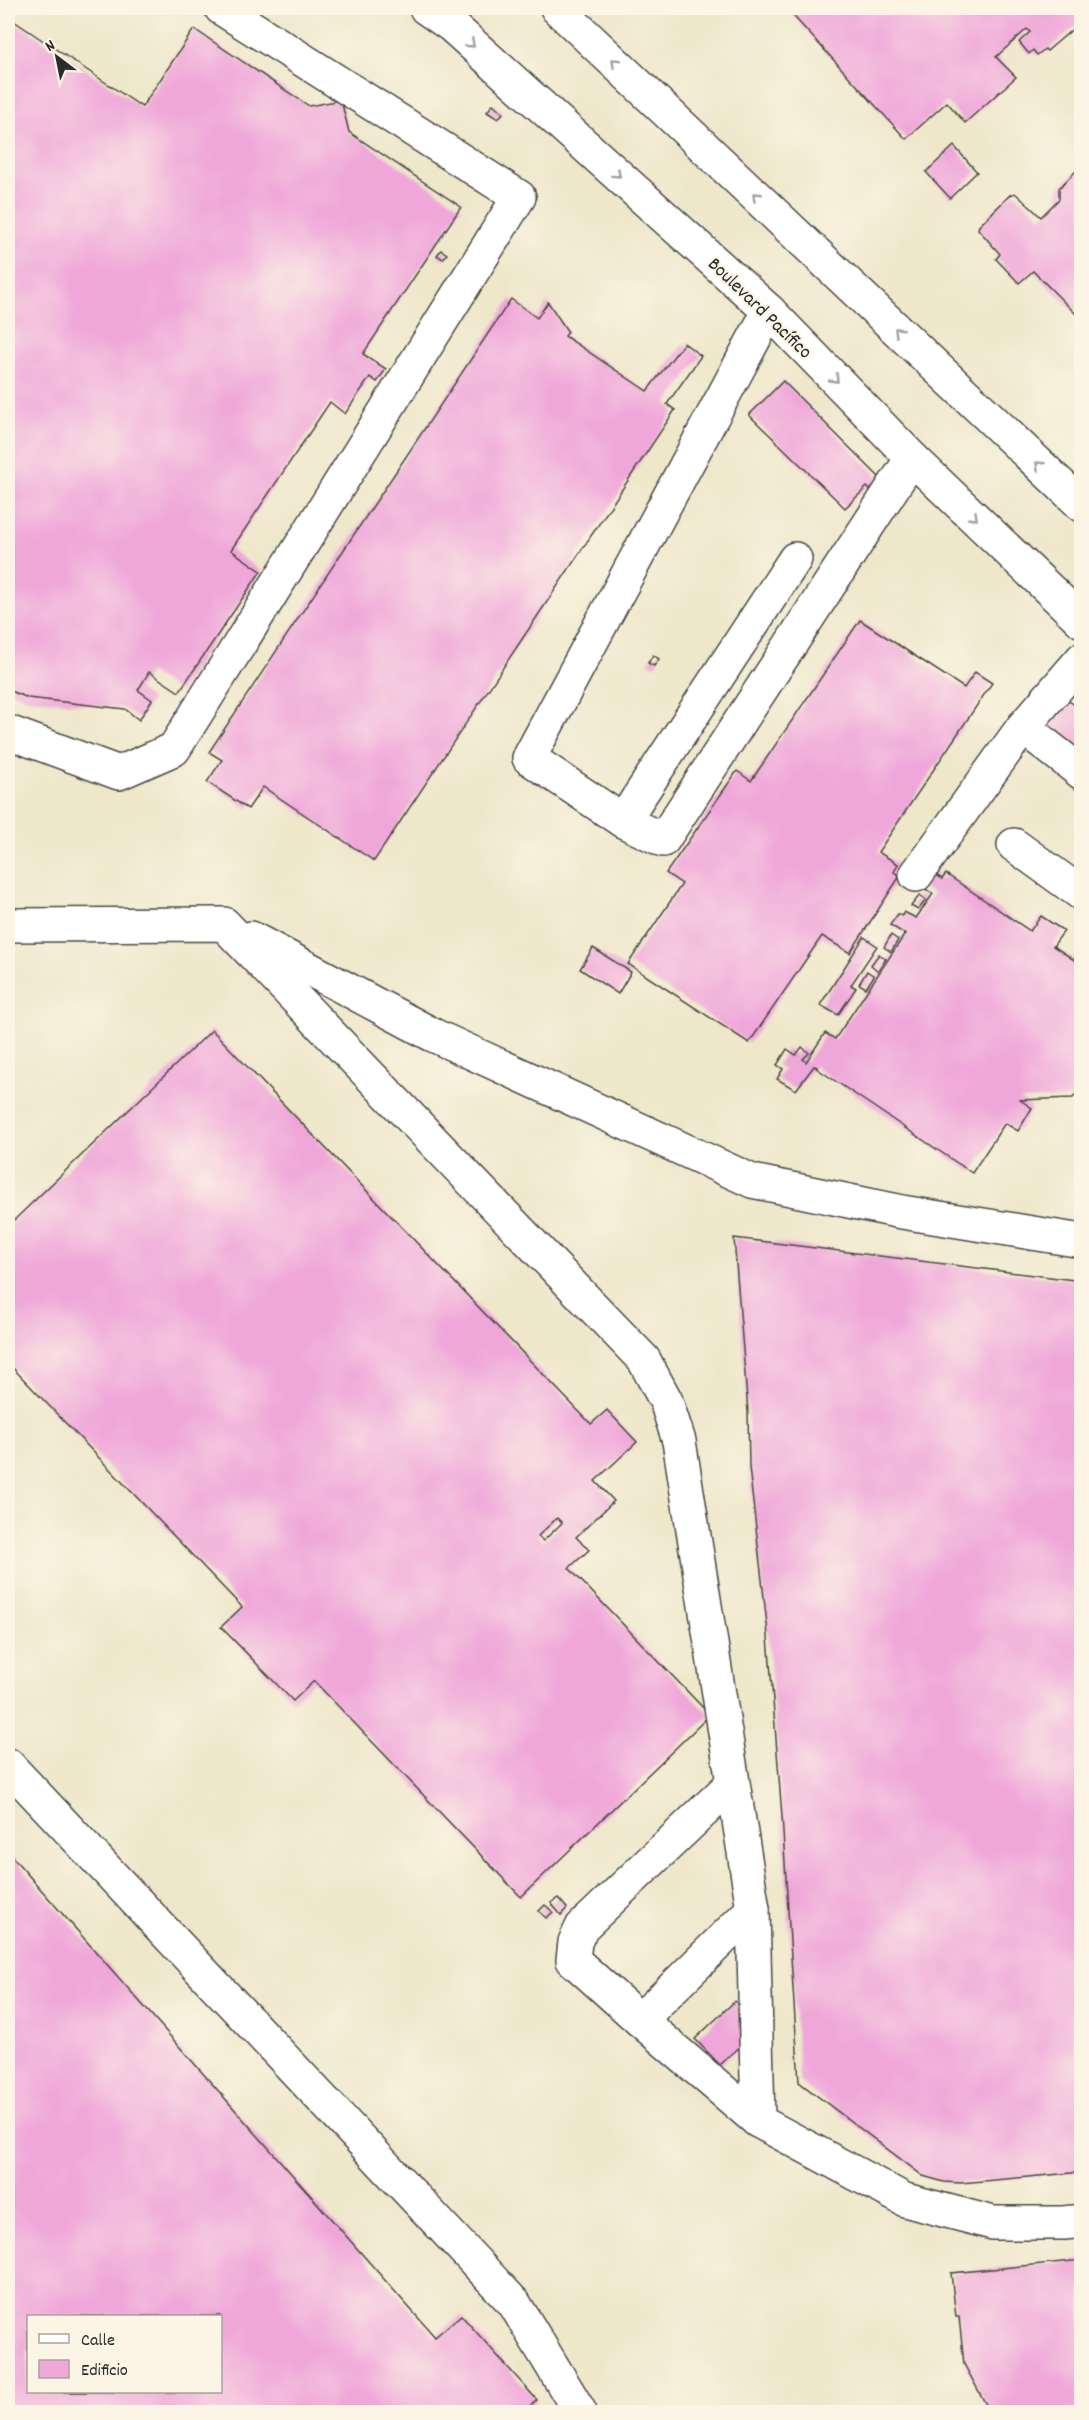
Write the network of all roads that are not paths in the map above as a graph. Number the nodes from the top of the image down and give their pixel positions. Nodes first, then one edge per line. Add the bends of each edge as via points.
1 (222, 8) edge
2 (426, 8) edge
3 (557, 8) edge
4 (769, 311) junction
5 (912, 458) junction
6 (1082, 505) edge
7 (795, 559) dead end
8 (1082, 621) edge
9 (1082, 659) edge
10 (1023, 727) junction
11 (8, 732) edge
12 (1082, 773) edge
13 (623, 821) junction
14 (1014, 845) dead end
15 (916, 875) dead end
16 (1082, 894) edge
17 (224, 924) junction
18 (8, 925) edge
19 (1082, 1240) edge
20 (8, 1765) edge
21 (732, 1784) junction
22 (753, 1910) junction
23 (640, 2020) junction
24 (758, 2121) junction
25 (1082, 2221) edge
26 (580, 2412) edge

1 - 11 main road via 519,197 174,749 119,773
2 -> 4 main road, Boulevard Pacífico via 452,26
6 -> 3 main road
4 -> 5 main road, Boulevard Pacífico
4 - 13 main road via 529,758
5 -> 8 main road, Boulevard Pacífico
5 - 13 main road via 663,840
7 - 13 main road
9 - 10 main road
10 - 12 main road
10 - 15 main road
14 - 16 main road
17 - 18 main road
17 - 19 main road via 433,1035 752,1181 902,1212
17 - 21 main road via 644,1360 666,1401 679,1441
20 - 26 main road via 514,2303
21 - 22 main road
21 - 23 main road via 582,1927 575,1942 573,1960
22 - 23 main road
22 - 24 main road
23 - 24 main road
24 - 25 main road via 905,2200 993,2223

